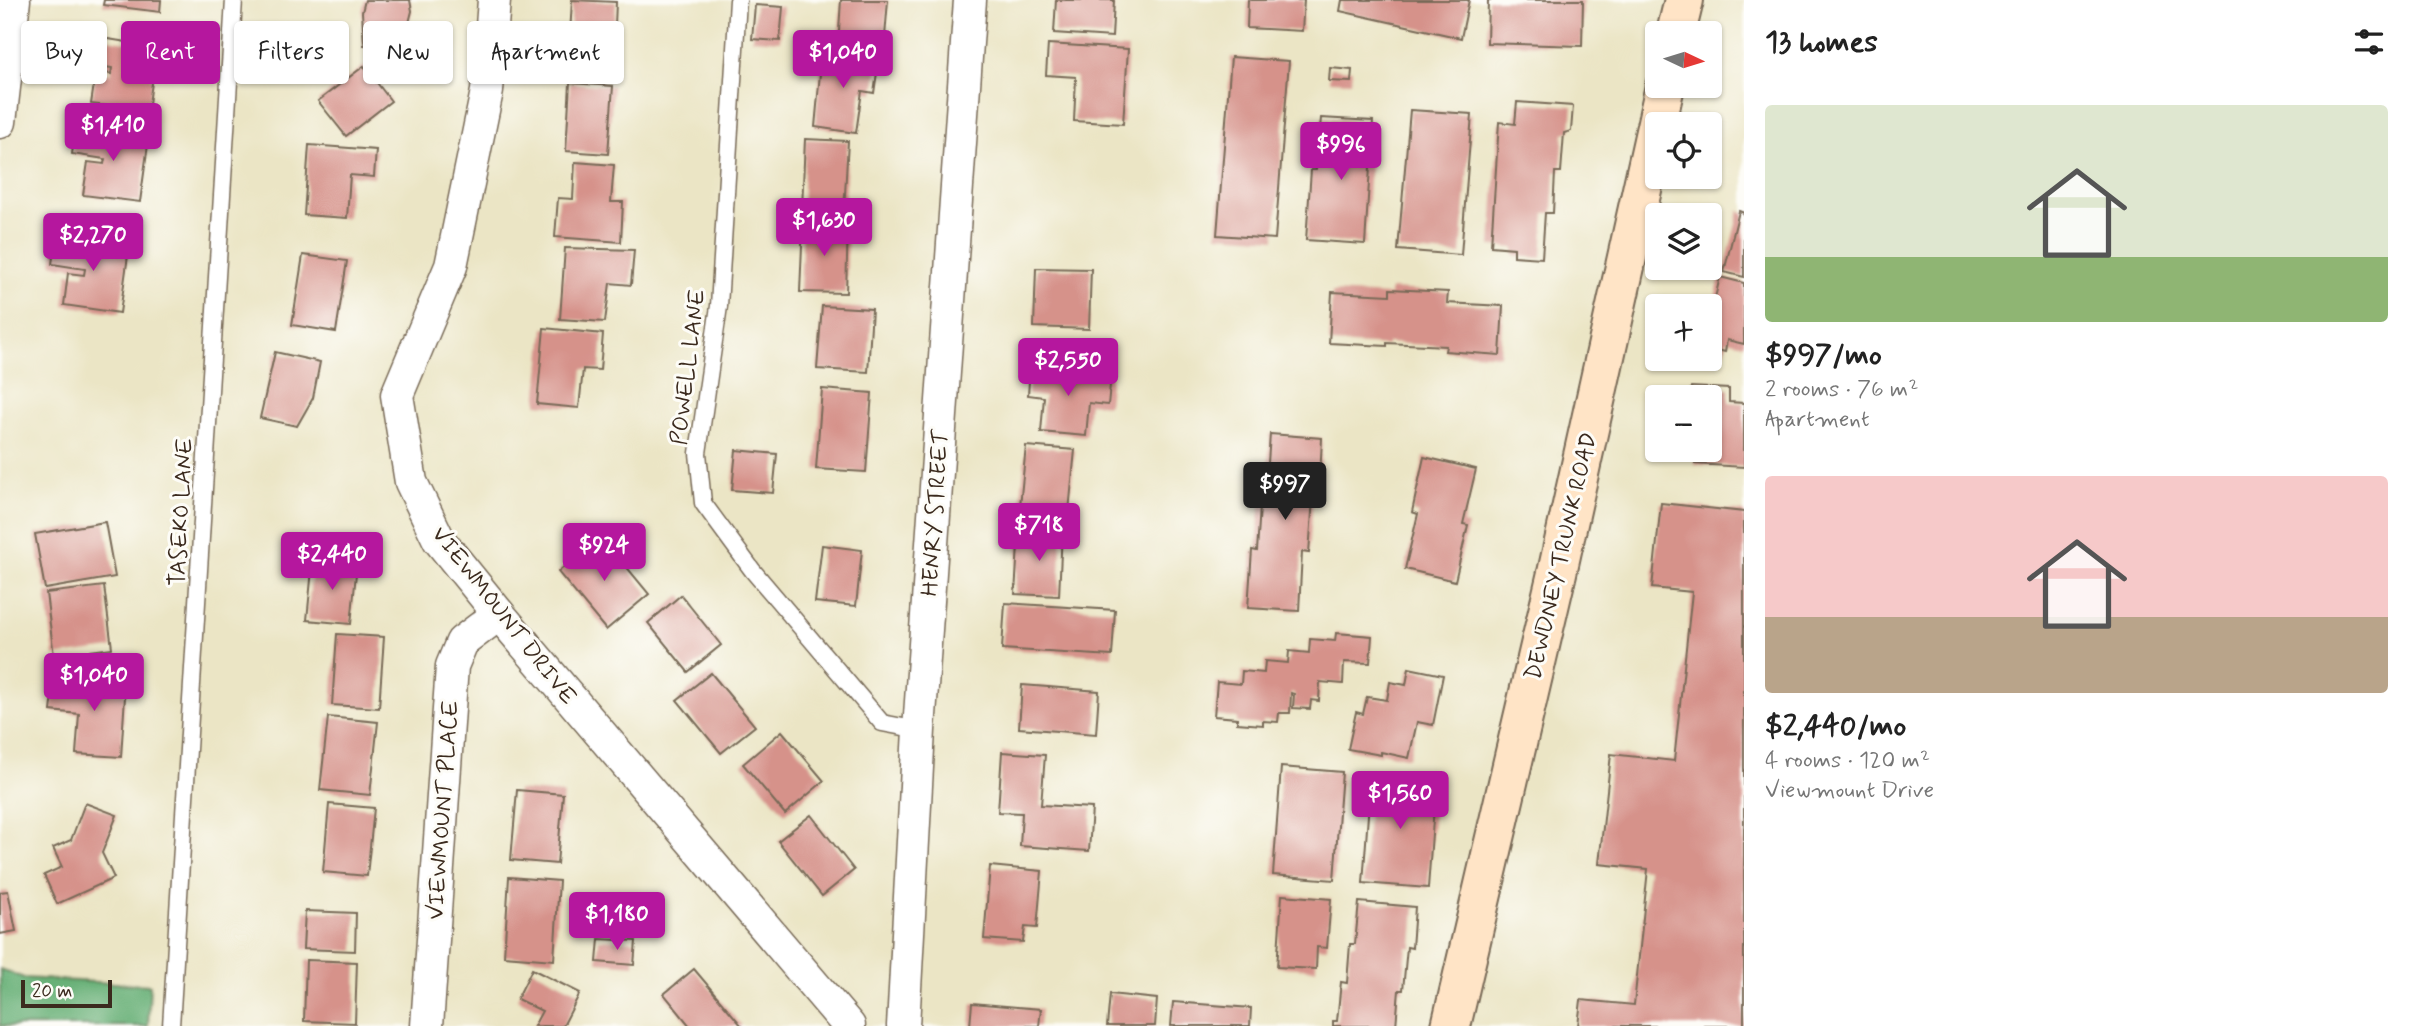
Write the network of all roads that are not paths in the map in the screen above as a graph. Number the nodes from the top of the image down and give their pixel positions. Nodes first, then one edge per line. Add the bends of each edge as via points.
1 (14, 0) edge
2 (233, 0) edge
3 (494, 0) edge
4 (738, 0) edge
5 (970, 0) edge
6 (1684, 0) edge
7 (1679, 21) edge
8 (1662, 98) edge
9 (0, 122) edge
10 (499, 614) junction
11 (919, 730) junction
12 (171, 1026) edge
13 (427, 1026) edge
14 (849, 1026) edge
15 (904, 1026) edge
16 (1451, 1026) edge

1 - 9 street
2 - 12 lane, TASEKO LANE
3 - 10 street, VIEWMOUNT DRIVE via 487,91 451,266 397,395 411,482 439,540
4 - 11 lane, POWELL LANE via 719,306 698,453 703,503 753,571 882,723
5 - 11 street, HENRY STREET
6 - 7 main road
8 - 16 main road, DEWDNEY TRUNK ROAD
10 - 13 street, VIEWMOUNT PLACE via 462,642 452,666
10 - 14 street, VIEWMOUNT DRIVE
11 - 15 street, HENRY STREET

